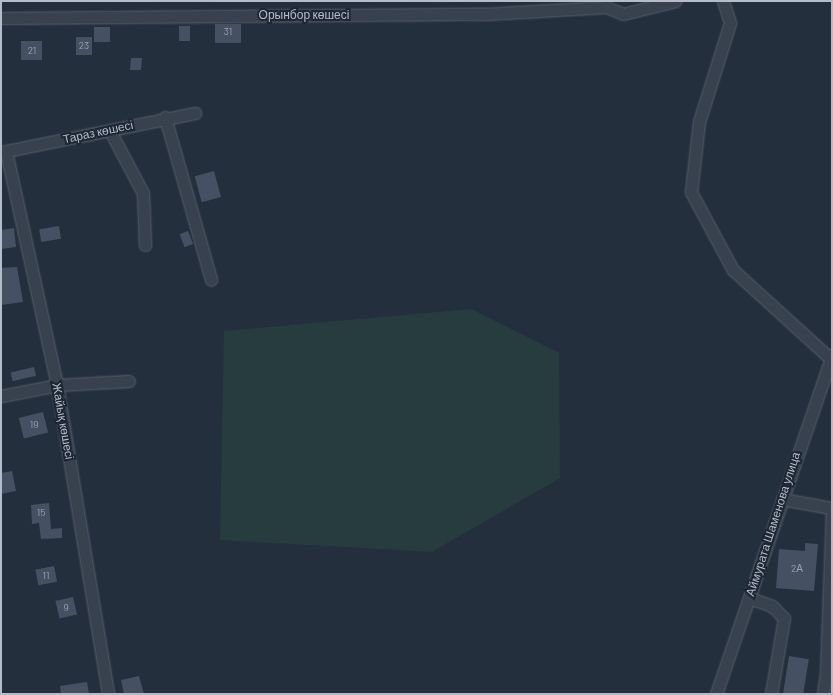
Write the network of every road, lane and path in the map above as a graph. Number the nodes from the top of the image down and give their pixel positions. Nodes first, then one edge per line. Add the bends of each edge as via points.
1 (675, 1) edge
2 (723, 1) edge
3 (607, 4) edge
4 (1, 18) edge
5 (195, 113) dead end
6 (165, 117) junction
7 (110, 131) junction
8 (4, 151) edge
9 (145, 245) dead end
10 (211, 280) dead end
11 (831, 358) edge
12 (129, 381) dead end
13 (57, 385) junction
14 (1, 396) edge
15 (782, 500) junction
16 (831, 509) edge
17 (749, 598) junction
18 (829, 671) edge
19 (108, 694) edge
20 (716, 694) edge
21 (771, 694) edge
22 (823, 694) edge

1 - 3 street, Орынбор көшесі via 623,14
2 - 11 street via 730,23 699,122 691,192 733,270
3 - 4 street, Орынбор көшесі via 485,14
5 - 6 street, Тараз көшесі
6 - 7 street, Тараз көшесі
6 - 10 street
7 - 8 street, Тараз көшесі
7 - 9 street via 143,194
8 - 13 street, Жайық көшесі
11 - 15 street, Аймурата Шаменова улица
12 - 13 street
13 - 14 street
13 - 19 street, Жайық көшесі
15 - 16 street
15 - 17 street, Аймурата Шаменова улица
16 - 18 street
17 - 20 street, Аймурата Шаменова улица
17 - 21 street via 772,606 784,618
18 - 22 street

